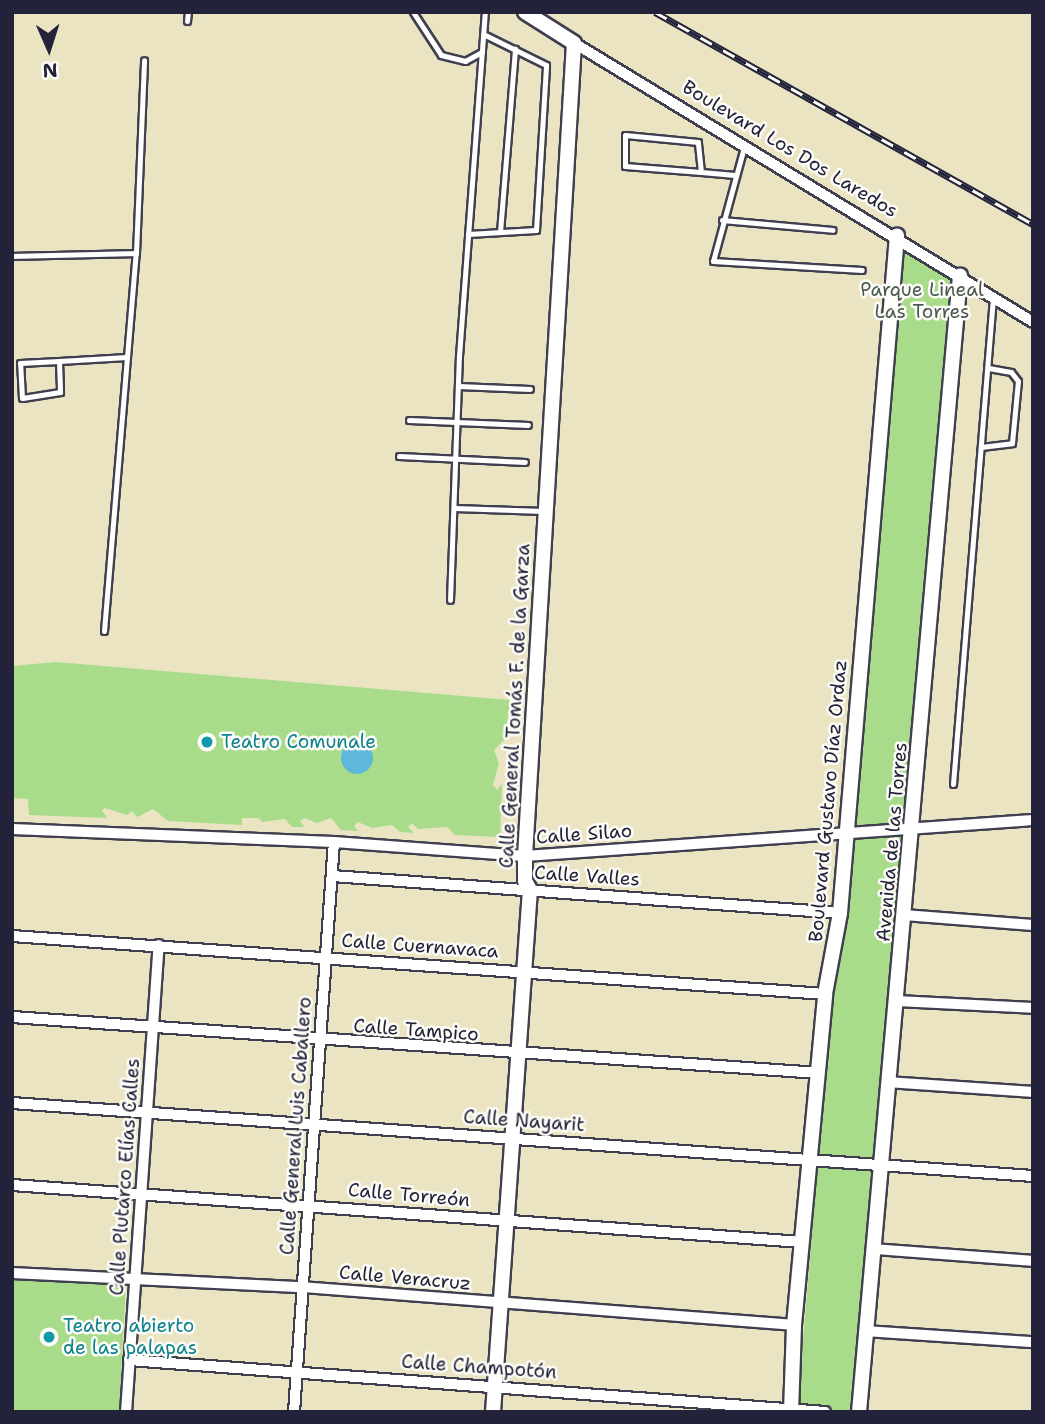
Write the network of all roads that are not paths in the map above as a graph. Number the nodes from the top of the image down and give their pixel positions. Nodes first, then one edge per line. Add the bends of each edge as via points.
1 (188, 12) edge
2 (413, 12) edge
3 (485, 12) edge
4 (525, 12) edge
5 (187, 21) dead end
6 (483, 34) junction
7 (574, 43) junction
8 (515, 49) junction
9 (482, 52) junction
10 (145, 60) dead end
11 (744, 144) junction
12 (701, 172) junction
13 (735, 175) junction
14 (722, 220) junction
15 (833, 230) dead end
16 (500, 232) junction
17 (468, 234) junction
18 (897, 235) junction
19 (136, 253) junction
20 (12, 256) edge
21 (862, 270) dead end
22 (960, 275) junction
23 (993, 296) junction
24 (1033, 321) edge
25 (127, 357) junction
26 (59, 361) junction
27 (988, 369) junction
28 (458, 386) junction
29 (530, 388) dead end
30 (409, 420) dead end
31 (457, 422) junction
32 (528, 425) dead end
33 (981, 447) junction
34 (399, 456) dead end
35 (455, 458) junction
36 (525, 462) dead end
37 (454, 508) junction
38 (544, 511) junction
39 (450, 600) dead end
40 (104, 631) dead end
41 (953, 784) dead end
42 (1033, 820) edge
43 (912, 828) junction
44 (12, 829) edge
45 (846, 834) junction
46 (334, 842) junction
47 (525, 856) junction
48 (332, 876) junction
49 (530, 890) junction
50 (840, 913) junction
51 (904, 915) junction
52 (1033, 925) edge
53 (12, 936) edge
54 (159, 945) junction
55 (326, 956) junction
56 (524, 971) junction
57 (825, 994) junction
58 (897, 1001) junction
59 (1033, 1008) edge
60 (12, 1017) edge
61 (153, 1028) junction
62 (319, 1040) junction
63 (519, 1054) junction
64 (818, 1073) junction
65 (888, 1082) junction
66 (1033, 1092) edge
67 (12, 1103) edge
68 (147, 1112) junction
69 (313, 1124) junction
70 (513, 1137) junction
71 (811, 1159) junction
72 (881, 1165) junction
73 (1033, 1175) edge
74 (12, 1185) edge
75 (141, 1192) junction
76 (307, 1204) junction
77 (507, 1220) junction
78 (802, 1242) junction
79 (874, 1249) junction
80 (1033, 1261) edge
81 (12, 1273) edge
82 (135, 1279) junction
83 (302, 1287) junction
84 (501, 1303) junction
85 (794, 1325) junction
86 (866, 1331) junction
87 (1033, 1342) edge
88 (129, 1360) junction
89 (296, 1370) junction
90 (495, 1385) junction
91 (791, 1410) edge
92 (126, 1412) edge
93 (293, 1412) edge
94 (493, 1412) edge
95 (825, 1412) edge
96 (859, 1412) edge

1 - 5 lane
2 - 9 lane via 441,55 465,61
3 - 6 lane
4 - 7 street, Boulevard Los Dos Laredos
6 - 8 lane
6 - 9 lane
7 - 11 street, Boulevard Los Dos Laredos
7 - 38 street, Calle General Tomás F. de la Garza
8 - 16 lane
8 - 16 lane via 546,65 548,73 536,230
9 - 17 lane
10 - 19 lane
11 - 13 lane
11 - 18 street, Boulevard Los Dos Laredos
12 - 12 lane via 625,166 625,135 698,142
12 - 13 lane
13 - 14 lane
14 - 15 lane
14 - 21 lane via 712,256 719,264
16 - 17 lane
17 - 28 lane
18 - 22 street, Boulevard Los Dos Laredos
18 - 45 street, Boulevard Gustavo Díaz Ordaz
19 - 20 lane
19 - 25 lane
22 - 23 street, Boulevard Los Dos Laredos
22 - 43 street, Avenida de las Torres
23 - 24 street, Boulevard Los Dos Laredos
23 - 27 lane
25 - 26 lane
25 - 40 lane
26 - 26 lane via 20,363 22,398 60,392
27 - 33 lane
27 - 33 lane via 1011,372 1018,381 1010,446
28 - 29 lane
28 - 31 lane
30 - 31 lane
31 - 32 lane
31 - 35 lane
33 - 41 lane
34 - 35 lane
35 - 36 lane
35 - 37 lane
37 - 38 lane
37 - 39 lane
38 - 47 street, Calle General Tomás F. de la Garza
42 - 43 street, Calle Silao
43 - 45 street, Calle Silao
43 - 51 street, Avenida de las Torres
44 - 46 street, Calle Silao
45 - 47 street, Calle Silao
45 - 50 street, Boulevard Gustavo Díaz Ordaz
46 - 47 street, Calle Silao
46 - 48 street, Calle General Luis Caballero
47 - 49 street, Calle General Tomás F. de la Garza via 525,881
48 - 49 street, Calle Valles
48 - 55 street, Calle General Luis Caballero
49 - 50 street, Calle Valles
49 - 56 street, Calle General Tomás F. de la Garza
50 - 57 street, Boulevard Gustavo Díaz Ordaz
51 - 52 street
51 - 58 street, Avenida de las Torres
53 - 54 street, Calle Cuernavaca
54 - 55 street, Calle Cuernavaca
54 - 61 street, Calle Plutarco Elías Calles
55 - 56 street, Calle Cuernavaca
55 - 62 street, Calle General Luis Caballero
56 - 57 street, Calle Cuernavaca
56 - 63 street, Calle General Tomás F. de la Garza
57 - 64 street, Boulevard Gustavo Díaz Ordaz
58 - 59 street
58 - 65 street, Avenida de las Torres
60 - 61 street, Calle Tampico
61 - 62 street, Calle Tampico
61 - 68 street, Calle Plutarco Elías Calles
62 - 63 street, Calle Tampico
62 - 69 street, Calle General Luis Caballero
63 - 64 street, Calle Tampico
63 - 70 street, Calle General Tomás F. de la Garza
64 - 71 street, Boulevard Gustavo Díaz Ordaz
65 - 66 street
65 - 72 street, Avenida de las Torres
67 - 68 street, Calle Nayarit
68 - 69 street, Calle Nayarit
68 - 75 street, Calle Plutarco Elías Calles
69 - 70 street, Calle Nayarit
69 - 76 street, Calle General Luis Caballero
70 - 71 street, Calle Nayarit
70 - 77 street, Calle General Tomás F. de la Garza
71 - 72 street, Calle Nayarit
71 - 78 street, Boulevard Gustavo Díaz Ordaz
72 - 73 street, Calle Nayarit
72 - 79 street, Avenida de las Torres
74 - 75 street, Calle Torreón
75 - 76 street, Calle Torreón
75 - 82 street, Calle Plutarco Elías Calles
76 - 77 street, Calle Torreón
76 - 83 street, Calle General Luis Caballero
77 - 78 street, Calle Torreón
77 - 84 street, Calle General Tomás F. de la Garza
78 - 85 street, Boulevard Gustavo Díaz Ordaz
79 - 80 street
79 - 86 street, Avenida de las Torres
81 - 82 street, Calle Veracruz
82 - 83 street, Calle Veracruz
82 - 88 street, Calle Plutarco Elías Calles
83 - 84 street, Calle Veracruz
83 - 89 street, Calle General Luis Caballero
84 - 85 street, Calle Veracruz
84 - 90 street, Calle General Tomás F. de la Garza
85 - 91 street, Boulevard Gustavo Díaz Ordaz
86 - 87 street
86 - 96 street, Avenida de las Torres
88 - 89 street, Calle Champotón
88 - 92 street, Calle Plutarco Elías Calles
89 - 90 street, Calle Champotón
89 - 93 street, Calle General Luis Caballero
90 - 91 street, Calle Champotón
90 - 94 street, Calle General Tomás F. de la Garza
91 - 95 street, Calle Champotón

